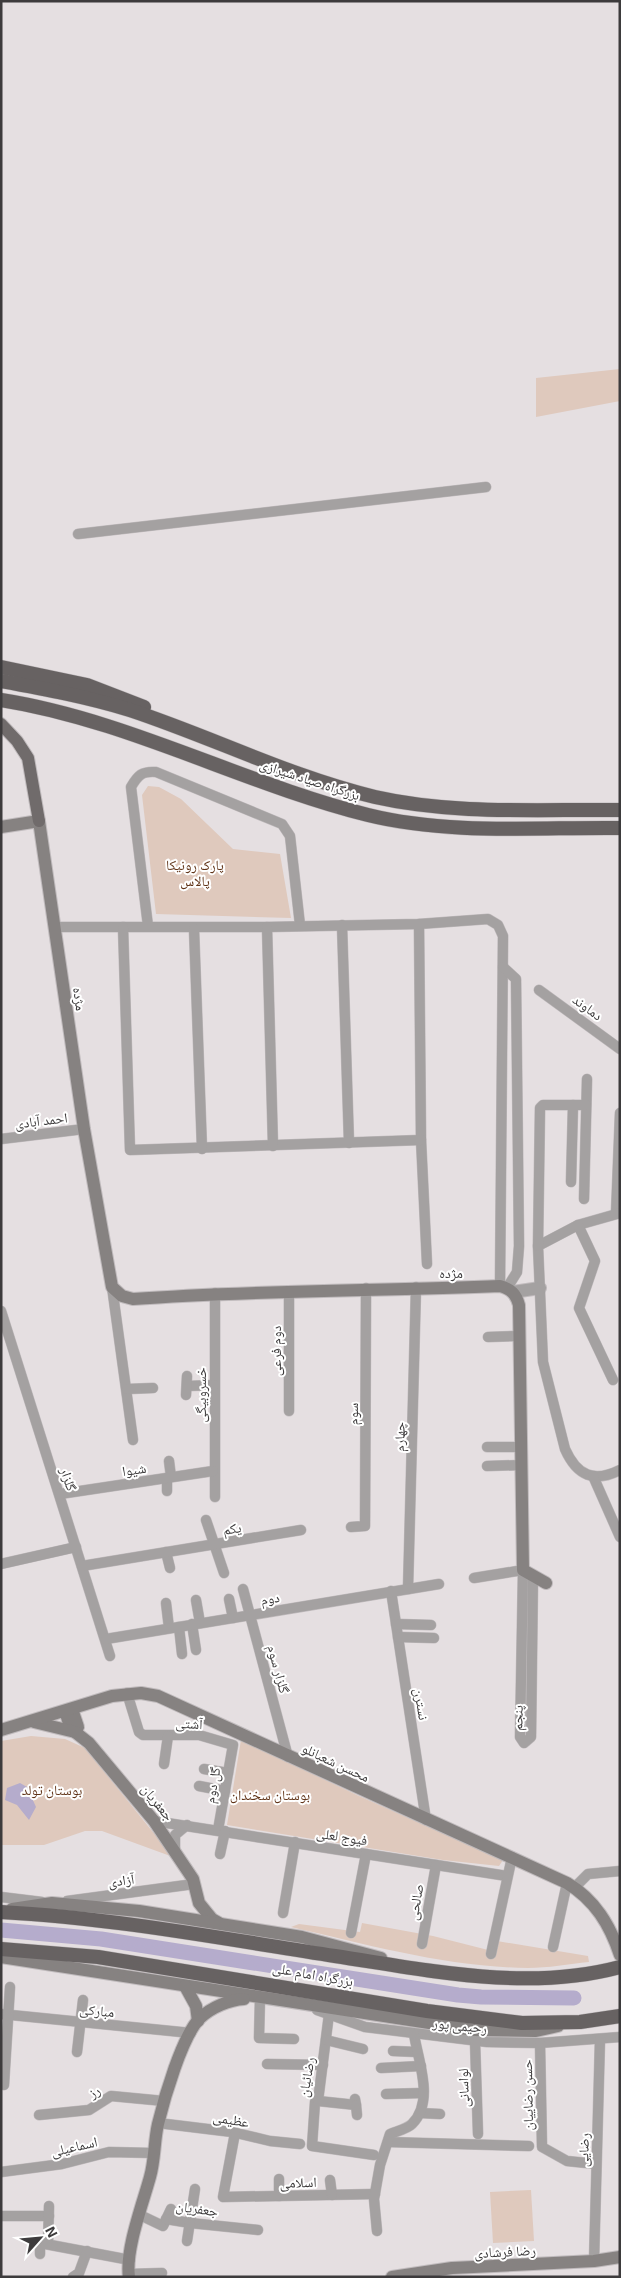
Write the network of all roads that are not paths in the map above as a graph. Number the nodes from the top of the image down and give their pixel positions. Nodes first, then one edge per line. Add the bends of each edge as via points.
1 (486, 487) dead end
2 (78, 534) dead end
3 (1, 667) edge
4 (1, 681) edge
5 (1, 700) edge
6 (1, 724) edge
7 (195, 734) junction
8 (620, 810) edge
9 (39, 821) junction
10 (1, 827) edge
11 (620, 828) edge
12 (419, 924) junction
13 (300, 925) junction
14 (342, 925) junction
15 (148, 926) junction
16 (54, 927) junction
17 (123, 927) junction
18 (267, 927) junction
19 (194, 928) junction
20 (503, 967) junction
21 (539, 990) dead end
22 (620, 1049) edge
23 (588, 1079) dead end
24 (573, 1105) junction
25 (586, 1105) junction
26 (620, 1113) edge
27 (84, 1129) junction
28 (1, 1139) edge
29 (421, 1140) junction
30 (349, 1143) junction
31 (273, 1146) junction
32 (202, 1149) junction
33 (570, 1182) dead end
34 (584, 1199) dead end
35 (618, 1213) edge
36 (578, 1225) junction
37 (538, 1246) junction
38 (427, 1264) dead end
39 (416, 1287) junction
40 (112, 1288) junction
41 (366, 1288) junction
42 (540, 1288) junction
43 (507, 1289) junction
44 (289, 1291) junction
45 (215, 1293) junction
46 (1, 1311) edge
47 (519, 1336) junction
48 (488, 1337) dead end
49 (612, 1380) dead end
50 (214, 1385) junction
51 (187, 1386) dead end
52 (153, 1388) dead end
53 (127, 1389) junction
54 (289, 1411) dead end
55 (134, 1440) dead end
56 (487, 1447) dead end
57 (521, 1447) junction
58 (170, 1462) dead end
59 (521, 1465) junction
60 (487, 1466) dead end
61 (620, 1470) edge
62 (213, 1471) junction
63 (593, 1476) junction
64 (169, 1478) junction
65 (167, 1491) dead end
66 (60, 1494) junction
67 (215, 1497) dead end
68 (206, 1520) dead end
69 (351, 1526) dead end
70 (302, 1530) dead end
71 (620, 1537) edge
72 (214, 1544) junction
73 (76, 1547) junction
74 (166, 1552) junction
75 (1, 1564) edge
76 (82, 1566) junction
77 (170, 1568) dead end
78 (224, 1573) dead end
79 (528, 1573) junction
80 (474, 1578) dead end
81 (546, 1583) dead end
82 (439, 1584) dead end
83 (243, 1589) dead end
84 (408, 1589) junction
85 (391, 1592) junction
86 (229, 1599) dead end
87 (196, 1600) dead end
88 (166, 1603) dead end
89 (250, 1615) junction
90 (233, 1618) junction
91 (196, 1624) junction
92 (396, 1624) junction
93 (431, 1625) dead end
94 (174, 1628) junction
95 (398, 1637) junction
96 (434, 1638) dead end
97 (106, 1639) junction
98 (196, 1650) dead end
99 (182, 1654) dead end
100 (110, 1656) dead end
101 (126, 1693) junction
102 (69, 1710) junction
103 (33, 1722) junction
104 (1, 1730) edge
105 (75, 1732) junction
106 (168, 1736) junction
107 (232, 1745) joint
108 (288, 1757) junction
109 (164, 1764) dead end
110 (204, 1769) dead end
111 (228, 1774) junction
112 (199, 1786) dead end
113 (225, 1791) junction
114 (426, 1820) junction
115 (154, 1821) junction
116 (187, 1825) junction
117 (222, 1830) junction
118 (295, 1842) junction
119 (175, 1850) junction
120 (220, 1854) dead end
121 (366, 1854) junction
122 (512, 1858) junction
123 (436, 1865) junction
124 (620, 1870) edge
125 (507, 1876) junction
126 (194, 1884) junction
127 (571, 1885) junction
128 (1, 1897) edge
129 (52, 1903) junction
130 (199, 1904) junction
131 (1, 1911) edge
132 (283, 1913) dead end
133 (172, 1916) junction
134 (221, 1924) junction
135 (351, 1933) dead end
136 (422, 1944) dead end
137 (553, 1947) dead end
138 (1, 1950) edge
139 (619, 1952) edge
140 (492, 1954) dead end
141 (1, 1957) edge
142 (620, 1967) edge
143 (430, 1971) junction
144 (184, 1986) junction
145 (10, 1987) dead end
146 (260, 1998) junction
147 (83, 2000) dead end
148 (302, 2004) junction
149 (5, 2014) edge
150 (329, 2014) junction
151 (620, 2016) edge
152 (198, 2021) junction
153 (81, 2022) junction
154 (580, 2022) junction
155 (191, 2033) junction
156 (414, 2034) junction
157 (620, 2037) edge
158 (294, 2039) dead end
159 (600, 2039) junction
160 (326, 2040) junction
161 (475, 2041) junction
162 (540, 2043) junction
163 (364, 2049) dead end
164 (393, 2051) dead end
165 (77, 2052) dead end
166 (417, 2052) junction
167 (267, 2064) dead end
168 (323, 2064) junction
169 (421, 2066) junction
170 (381, 2068) dead end
171 (4, 2085) dead end
172 (423, 2093) junction
173 (386, 2094) dead end
174 (318, 2100) junction
175 (164, 2102) junction
176 (356, 2106) dead end
177 (420, 2112) junction
178 (440, 2114) dead end
179 (39, 2115) dead end
180 (158, 2123) junction
181 (234, 2133) junction
182 (478, 2134) dead end
183 (388, 2142) junction
184 (300, 2144) dead end
185 (529, 2146) dead end
186 (153, 2153) junction
187 (374, 2155) dead end
188 (596, 2164) junction
189 (1, 2172) edge
190 (280, 2180) dead end
191 (330, 2180) dead end
192 (195, 2189) dead end
193 (375, 2194) junction
194 (332, 2195) junction
195 (279, 2196) junction
196 (171, 2208) dead end
197 (140, 2215) junction
198 (1, 2216) edge
199 (166, 2219) junction
200 (190, 2223) junction
201 (258, 2230) dead end
202 (378, 2231) dead end
203 (187, 2242) dead end
204 (48, 2244) junction
205 (87, 2252) junction
206 (40, 2254) dead end
207 (620, 2257) edge
208 (130, 2260) junction
209 (594, 2261) junction
210 (463, 2272) edge
211 (162, 2273) dead end
212 (129, 2275) edge
213 (78, 2276) edge
214 (394, 2277) edge

1 - 2 street
3 - 7 highway via 87,685 137,703
4 - 7 highway, بزرگراه صیاد شیرازی via 82,696
5 - 11 highway, بزرگراه صیاد شیرازی via 70,714 369,815 454,827
6 - 9 main road, مژده via 28,758
7 - 8 highway, بزرگراه صیاد شیرازی via 326,783 377,797 426,805 487,809
9 - 10 main road
9 - 16 main road, مژده
12 - 14 street
12 - 20 street via 488,919 498,925 503,936
12 - 29 street
13 - 14 street
13 - 15 street via 287,828 156,772 146,771 137,776 131,787
13 - 18 street
14 - 30 street
15 - 17 street
15 - 19 street
16 - 17 street
16 - 27 main road, مژده
17 - 32 street via 130,1150
18 - 19 street
18 - 31 street
19 - 32 street
20 - 43 street
20 - 43 street via 516,979 519,1246 517,1272
21 - 22 street, دماوند
23 - 25 street
24 - 25 street
24 - 33 street
24 - 37 street via 543,1105 540,1108
25 - 34 street
26 - 35 street
27 - 28 street, احمد آبادی
27 - 40 main road, مژده
29 - 30 street
29 - 38 street
30 - 31 street
31 - 32 street
35 - 36 street
36 - 37 street
36 - 49 street via 595,1261 579,1308
37 - 42 street
39 - 41 main road, مژده
39 - 43 main road, مژده
39 - 84 street, چهارم
40 - 45 main road, مژده via 122,1296 133,1298
40 - 53 street, مژده
41 - 44 main road, مژده
41 - 69 street, سوم via 365,1526
42 - 43 street
42 - 63 street via 543,1362 565,1450 580,1471
43 - 47 main road via 519,1305
44 - 45 main road, مژده
44 - 54 street, دوم فرعی
45 - 50 street, خسروبیگی
46 - 66 street, گلزار
47 - 48 street
47 - 57 main road
50 - 51 street
50 - 62 street, خسروبیگی
52 - 53 street
53 - 55 street, مژده
56 - 57 street
57 - 59 main road
58 - 64 street
59 - 60 street
59 - 79 main road
61 - 63 street via 607,1476
62 - 64 street, شیوا
62 - 67 street, خسروبیگی
63 - 71 street
64 - 65 street
64 - 66 street, شیوا
66 - 73 street, گلزار
68 - 72 street
70 - 72 street, یکم
72 - 74 street, یکم
72 - 78 street
73 - 75 street
73 - 76 street, گلزار
74 - 76 street, یکم
74 - 77 street
76 - 97 street, گلزار
79 - 79 street, پنجم via 531,1737 524,1743 520,1737
79 - 80 street
79 - 81 main road
82 - 84 street, دوم
83 - 89 street, گلزار سوم
84 - 85 street, دوم
85 - 89 street, دوم
85 - 92 street, نسترن
86 - 90 street
87 - 91 street
88 - 94 street
89 - 90 street, دوم
89 - 108 street, گلزار سوم
90 - 91 street, دوم
91 - 94 street, دوم
91 - 98 street
92 - 93 street
92 - 95 street, نسترن
94 - 97 street, دوم
94 - 99 street
95 - 96 street
95 - 114 street, نسترن
97 - 100 street, گلزار
101 - 102 main road, محسن شعبانلو
101 - 106 street, آشتی via 139,1732
101 - 108 main road, محسن شعبانلو via 158,1696
102 - 103 main road, محسن شعبانلو
102 - 105 main road via 66,1714
103 - 104 main road, محسن شعبانلو
103 - 105 main road
105 - 115 main road, جعفریان via 89,1743
106 - 107 street, آشتی via 199,1735
106 - 109 street
107 - 111 street, گل دوم
108 - 114 main road, محسن شعبانلو
110 - 111 street
111 - 113 street, گل دوم
112 - 113 street
113 - 117 street, گل دوم
114 - 122 main road, محسن شعبانلو
115 - 116 street, فیوج لعلی
115 - 119 main road, جعفریان
116 - 117 street, فیوج لعلی
116 - 119 street via 176,1835
117 - 118 street, فیوج لعلی
117 - 120 street, گل دوم
118 - 121 street, فیوج لعلی
118 - 132 street
119 - 126 main road, جعفریان
121 - 123 street, فیوج لعلی
121 - 135 street
122 - 125 street
122 - 127 main road, محسن شعبانلو
123 - 125 street, فیوج لعلی
123 - 136 street, صالحی
124 - 127 street via 588,1874
125 - 140 street
126 - 129 street, آزادی
126 - 130 main road, جعفریان
127 - 137 street
127 - 139 main road, محسن شعبانلو via 602,1914
128 - 129 street, آزادی
129 - 131 main road
129 - 133 main road
130 - 133 main road via 188,1912
130 - 134 main road
131 - 143 highway, بزرگراه امام علی via 170,1928
133 - 134 main road
134 - 143 main road via 302,1937
138 - 154 highway, بزرگراه امام علی via 98,1956 427,2011 522,2023
141 - 144 main road
142 - 143 highway, بزرگراه امام علی via 534,1979
144 - 146 main road
144 - 152 main road via 196,2006
145 - 149 street
146 - 148 main road
146 - 152 main road via 228,2001
146 - 158 street via 259,2038
147 - 153 street
148 - 150 street, رحیمی پور
148 - 154 main road via 474,2030 536,2031
149 - 153 street, مبارکی
149 - 171 street
150 - 156 street, رحیمی پور via 365,2027
150 - 160 street, رضائیان
151 - 154 highway, بزرگراه امام علی
152 - 155 main road
153 - 155 street, مبارکی
153 - 165 street
155 - 175 main road via 173,2072
156 - 161 street, رحیمی پور
156 - 166 street
157 - 159 street, رحیمی پور
159 - 162 street, رحیمی پور
159 - 188 street, رضایی
160 - 163 street
160 - 168 street, رضائیان
161 - 162 street, رحیمی پور
161 - 182 street, لواسانی
162 - 188 street, حسن رضاییان via 542,2147 567,2161
164 - 166 street
166 - 169 street
167 - 168 street
168 - 174 street, رضائیان
169 - 170 street
169 - 172 street
172 - 173 street
172 - 177 street
174 - 176 street
174 - 187 street, رضائیان via 315,2102 312,2146
175 - 179 street, رز via 111,2096 89,2110
175 - 180 main road
177 - 178 street
177 - 183 street via 411,2125 390,2134
180 - 181 street, عظیمی
180 - 186 main road
181 - 184 street, عظیمی
181 - 195 street, اسلامی via 223,2197
183 - 185 street
183 - 193 street
186 - 189 street, اسماعیلی via 109,2152 62,2164
186 - 197 main road
188 - 209 street, رضایی
190 - 195 street
191 - 194 street
192 - 200 street
193 - 194 street, اسلامی
193 - 202 street
194 - 195 street, اسلامی
196 - 199 street
197 - 199 street, جعفریان via 163,2226
197 - 208 main road
198 - 204 street via 49,2211
199 - 200 street, جعفریان
200 - 201 street, جعفریان
200 - 203 street
204 - 205 street
204 - 206 street via 40,2243
205 - 208 street
205 - 213 street
207 - 209 main road, رضا فرشادی
208 - 212 main road
209 - 210 main road, رضا فرشادی
210 - 214 main road, رضا فرشادی
211 - 212 street

